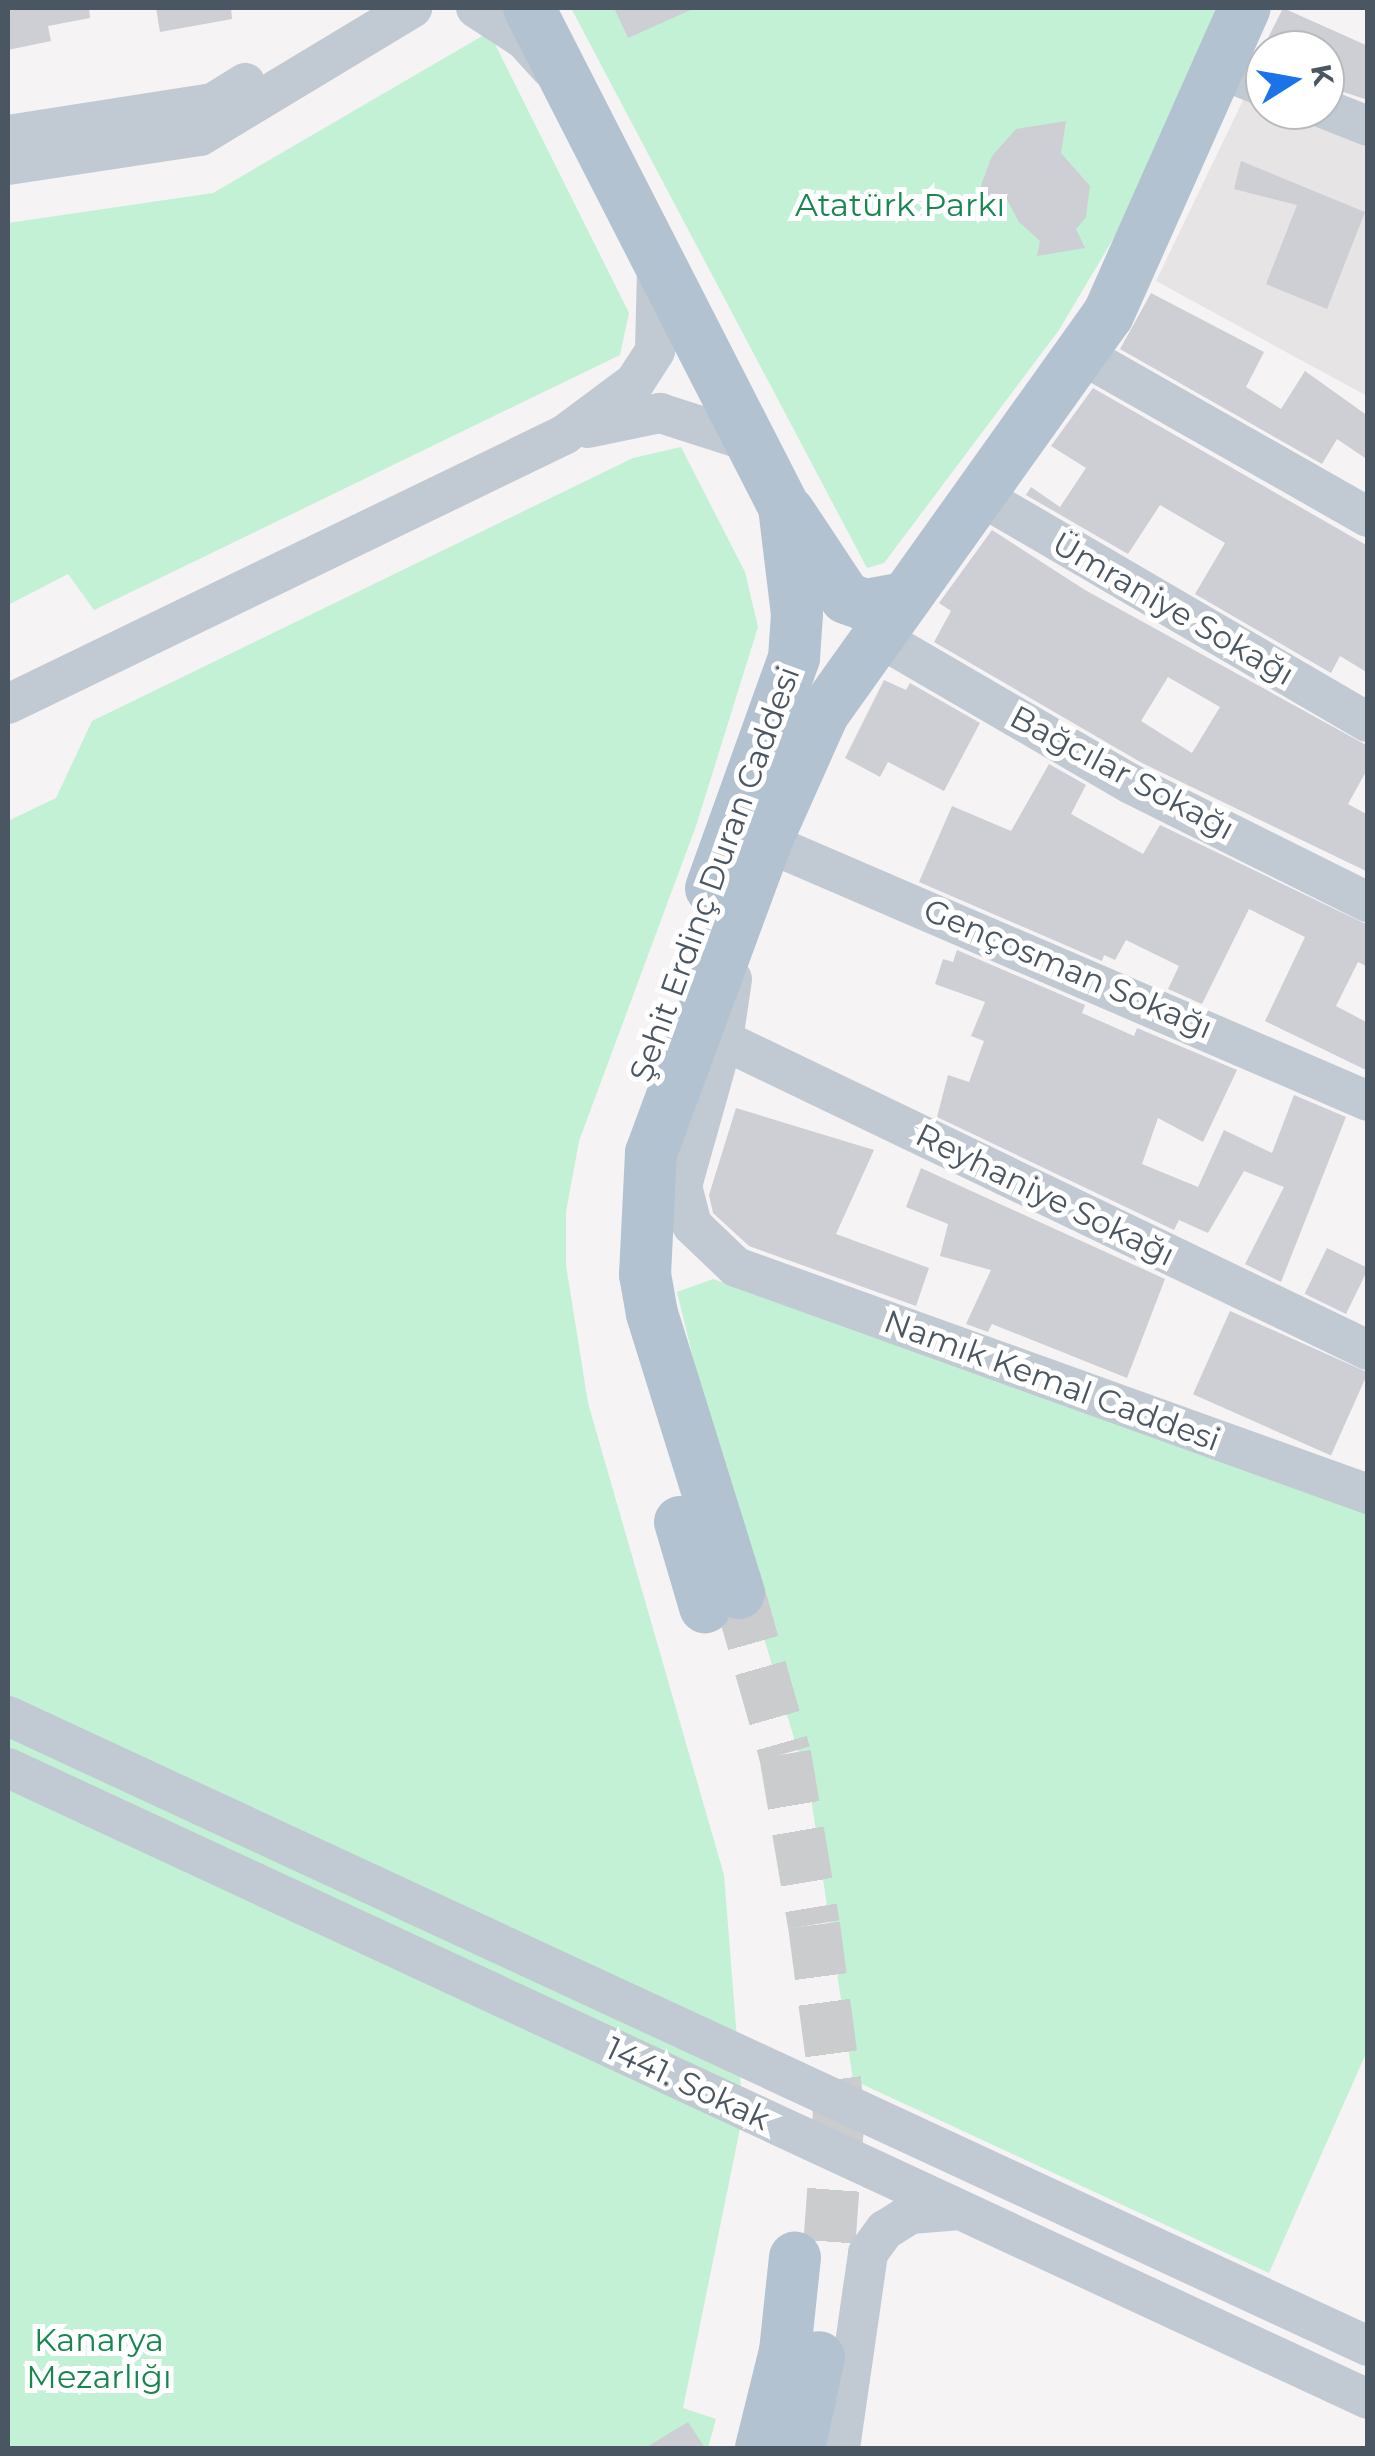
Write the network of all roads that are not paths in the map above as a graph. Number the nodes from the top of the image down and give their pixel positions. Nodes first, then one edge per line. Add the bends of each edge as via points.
1 (362, 8) edge
2 (412, 8) edge
3 (476, 8) edge
4 (1245, 8) edge
5 (540, 19) edge
6 (1217, 68) junction
7 (1245, 78) edge
8 (578, 97) junction
9 (8, 135) edge
10 (8, 164) edge
11 (656, 248) junction
12 (1081, 354) junction
13 (564, 435) junction
14 (751, 442) junction
15 (979, 495) junction
16 (784, 507) junction
17 (1368, 517) edge
18 (892, 618) junction
19 (794, 658) junction
20 (843, 690) junction
21 (8, 704) edge
22 (1368, 722) edge
23 (766, 842) junction
24 (744, 901) junction
25 (1368, 902) edge
26 (722, 1040) junction
27 (1368, 1102) edge
28 (1368, 1350) edge
29 (1368, 1494) edge
30 (8, 1716) edge
31 (8, 1768) edge
32 (961, 2210) junction
33 (1368, 2346) edge
34 (1368, 2399) edge
35 (832, 2444) edge
36 (762, 2448) edge

1 - 9 street via 214,103
2 - 10 street via 200,136
3 - 8 street via 526,40
4 - 6 main road, Şehit Erdinç Duran Caddesi
5 - 8 main road, Şehit Erdinç Duran Caddesi
6 - 7 street
6 - 12 main road, Şehit Erdinç Duran Caddesi via 1116,298
8 - 11 main road, Şehit Erdinç Duran Caddesi
11 - 13 street via 655,351 635,382
11 - 14 main road, Şehit Erdinç Duran Caddesi
12 - 15 main road, Şehit Erdinç Duran Caddesi
12 - 17 street
13 - 14 street via 660,412
13 - 21 street
14 - 16 main road, Şehit Erdinç Duran Caddesi
15 - 18 main road, Şehit Erdinç Duran Caddesi
15 - 22 street, Ümraniye Sokağı
16 - 18 main road via 846,598
16 - 19 main road, Şehit Erdinç Duran Caddesi via 797,614
18 - 20 main road, Şehit Erdinç Duran Caddesi
18 - 25 street, Bağcılar Sokağı via 1130,784
19 - 20 main road via 810,640 832,638 852,661
19 - 24 main road, Şehit Erdinç Duran Caddesi via 622,1137 612,1217 622,1318 722,1600 652,1314 645,1258 651,1153
20 - 23 main road, Şehit Erdinç Duran Caddesi via 822,714
23 - 24 main road, Şehit Erdinç Duran Caddesi
23 - 27 street, Gençosman Sokağı
24 - 26 street
26 - 28 street, Reyhaniye Sokağı
26 - 29 street, Namık Kemal Caddesi via 682,1186 692,1225 736,1267
30 - 33 street, 1441. Sokak
31 - 32 street, 1441. Sokak
32 - 34 street, 1441. Sokak
32 - 35 street via 928,2210 897,2221 868,2253
35 - 36 main road via 811,2259

